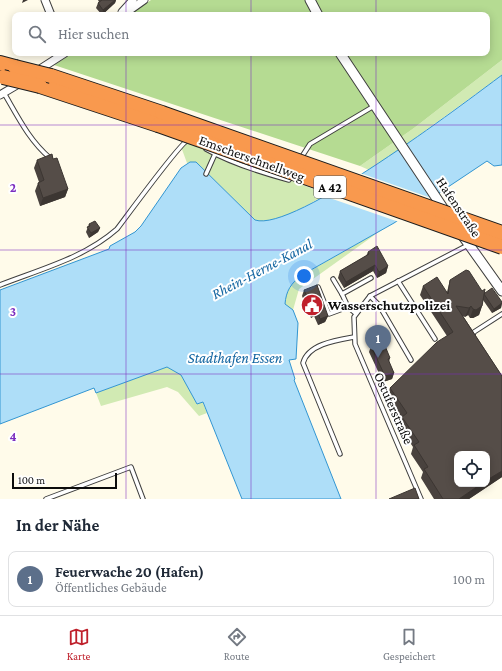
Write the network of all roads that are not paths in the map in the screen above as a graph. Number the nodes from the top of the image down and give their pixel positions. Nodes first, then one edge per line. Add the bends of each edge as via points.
1 (45, 0) edge
2 (133, 0) edge
3 (144, 0) edge
4 (310, 0) edge
5 (50, 12) edge
6 (123, 12) edge
7 (127, 12) edge
8 (316, 12) edge
9 (60, 56) edge
10 (342, 56) edge
11 (1, 72) edge
12 (2, 94) edge
13 (374, 106) junction
14 (160, 119) junction
15 (215, 154) junction
16 (52, 160) edge
17 (206, 174) dead end
18 (502, 233) edge
19 (468, 245) junction
20 (502, 247) edge
21 (371, 278) dead end
22 (333, 279) dead end
23 (398, 281) junction
24 (0, 285) edge
25 (500, 285) edge
26 (318, 287) edge
27 (342, 294) junction
28 (370, 296) junction
29 (348, 307) junction
30 (355, 313) junction
31 (502, 314) edge
32 (354, 337) junction
33 (435, 340) dead end
34 (477, 343) edge
35 (411, 360) dead end
36 (340, 454) dead end
37 (46, 499) edge
38 (143, 499) edge
39 (421, 499) edge

1 - 5 street
2 - 6 street
3 - 7 street
4 - 8 street
9 - 12 street
10 - 13 street, Hafenstraße
11 - 14 highway, Emscherschnellweg / A 42, bridge via 40,86
11 - 14 highway, Emscherschnellweg / A 42, bridge via 15,67 51,76
12 - 16 lane via 27,133 40,150
13 - 15 lane via 310,144 289,180
13 - 19 street, Hafenstraße
14 - 18 highway, Emscherschnellweg / A 42, bridge
14 - 20 highway, Emscherschnellweg / A 42, bridge
15 - 17 lane
15 - 24 lane via 187,140 109,236 81,254
19 - 23 lane
19 - 25 street, Hafenstraße
21 - 27 lane
22 - 27 lane
23 - 28 lane
23 - 33 lane
26 - 29 lane via 329,314
27 - 29 lane
28 - 30 lane
28 - 35 lane via 379,305
29 - 30 lane
30 - 32 lane, Ostuferstraße
31 - 34 lane via 474,332 473,336
32 - 36 lane via 326,344 311,351 303,362
32 - 39 lane, Ostuferstraße via 362,364
37 - 38 lane via 131,467

